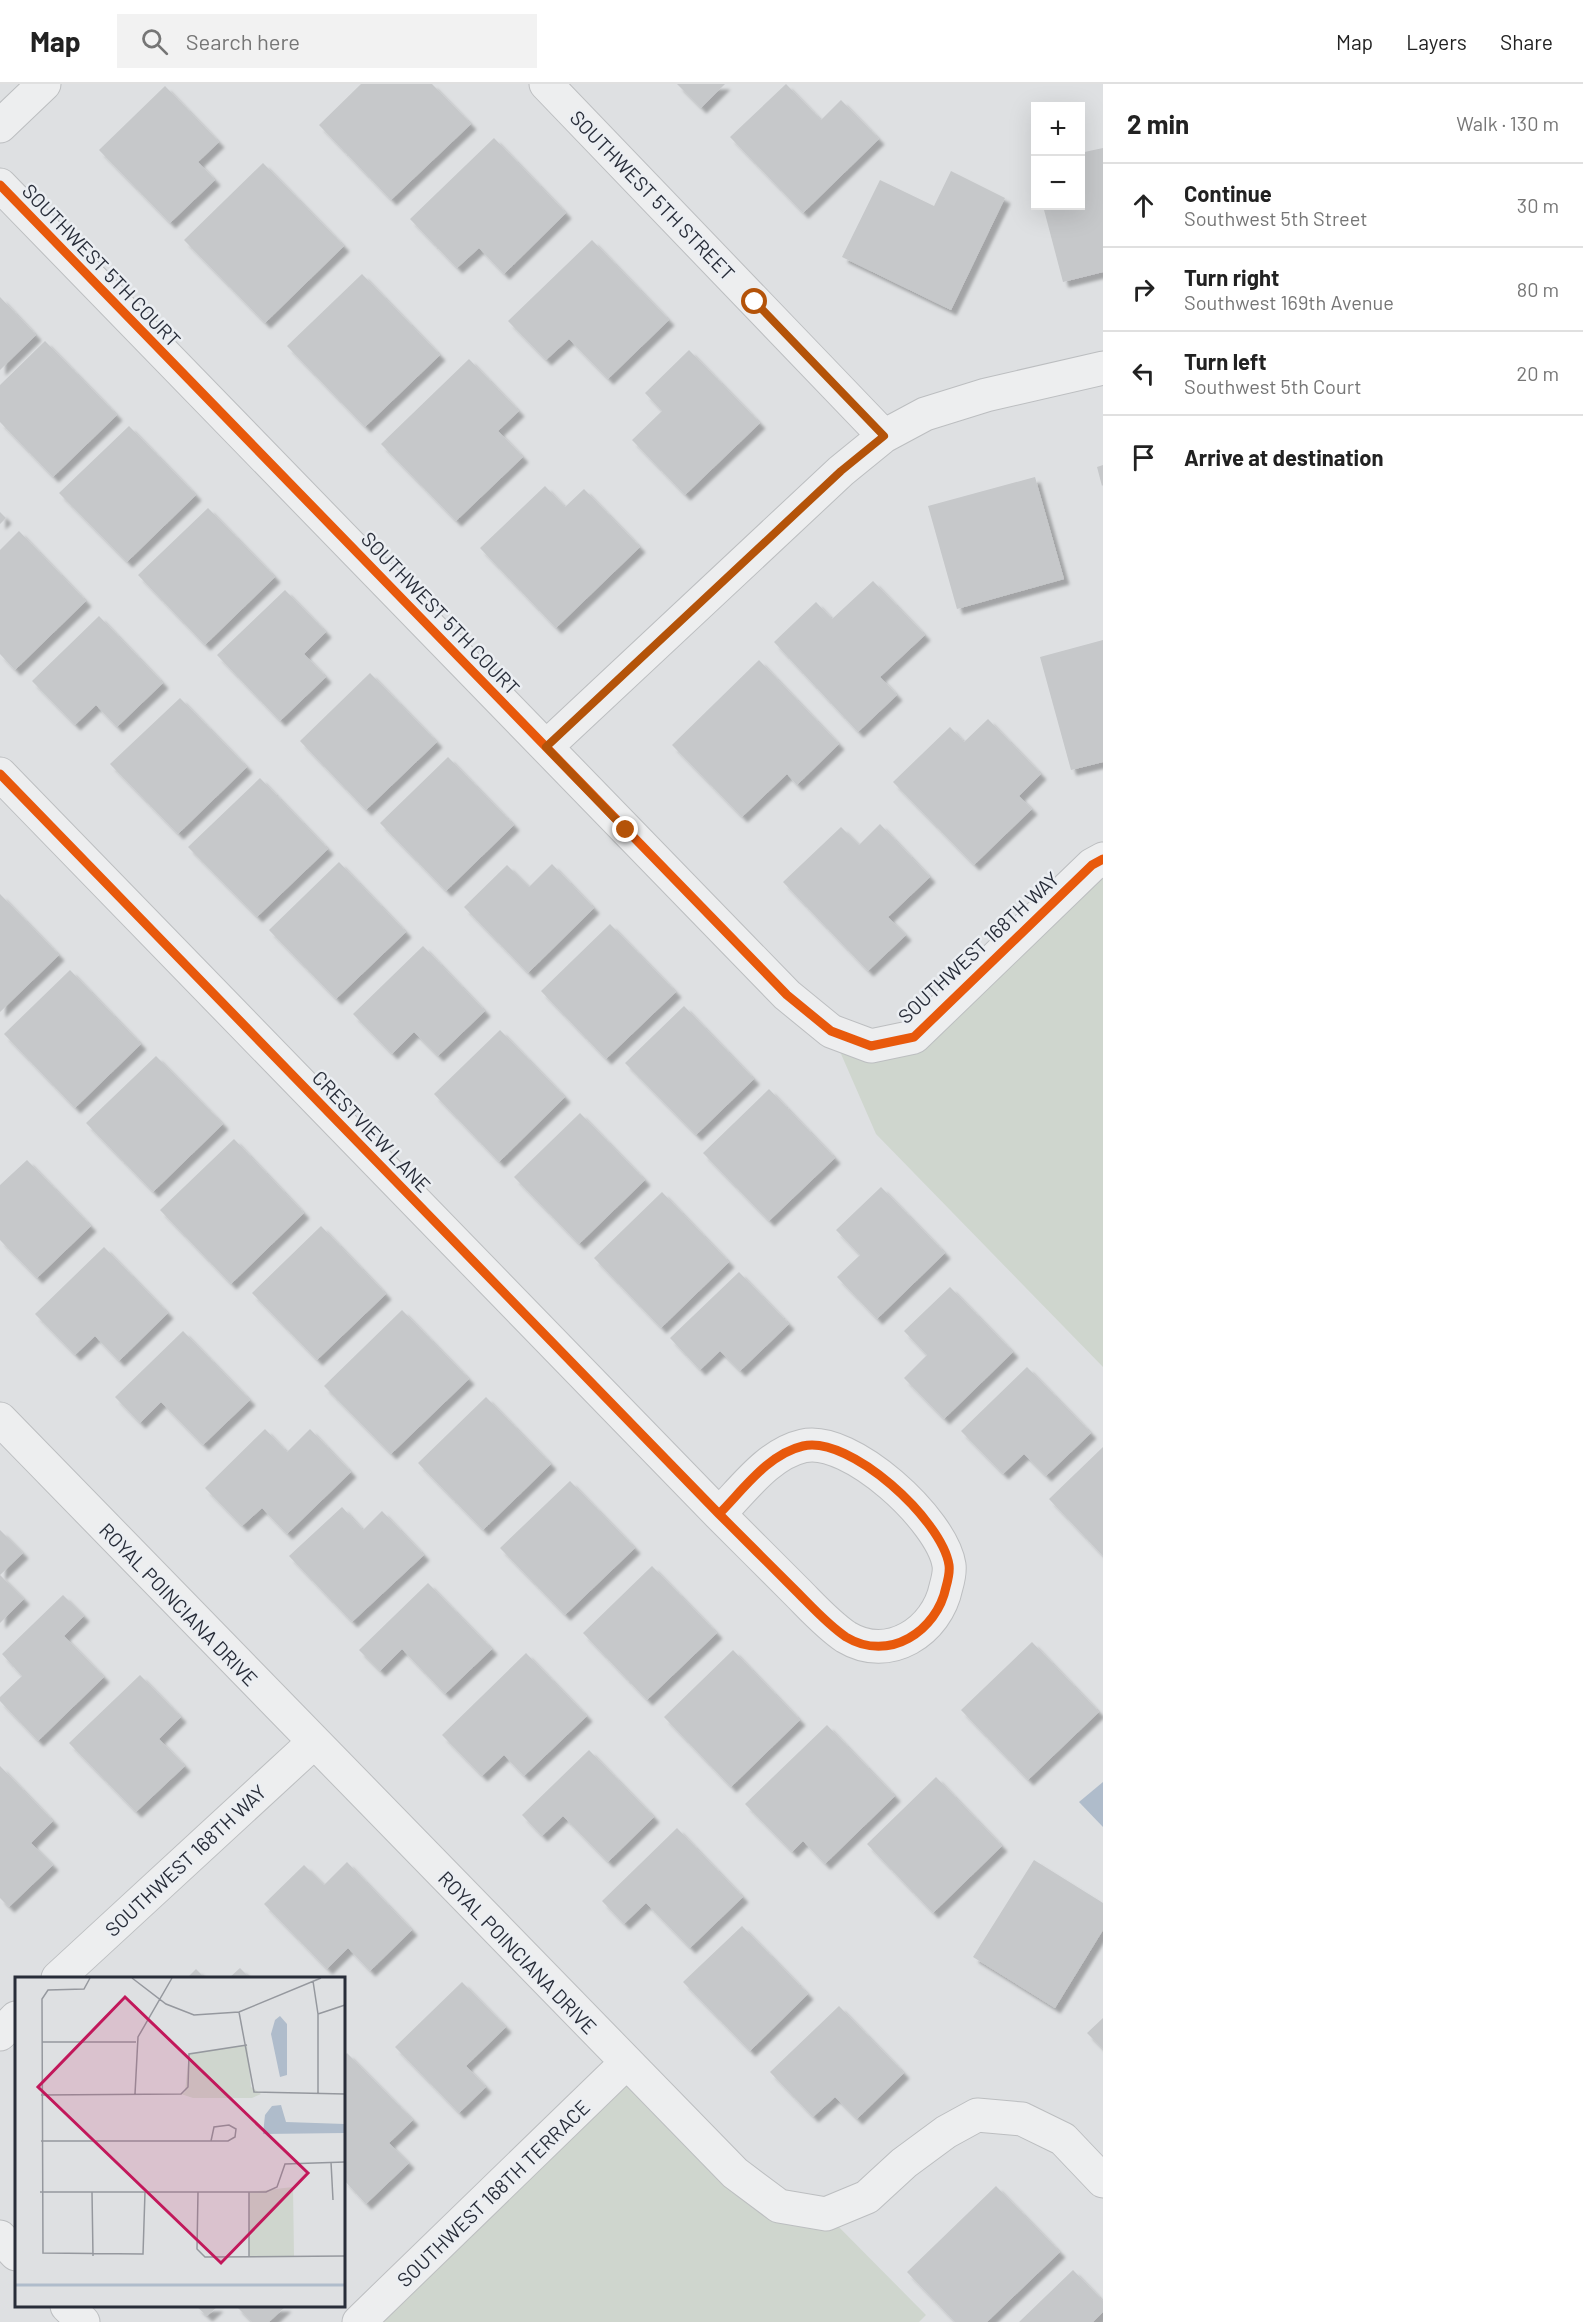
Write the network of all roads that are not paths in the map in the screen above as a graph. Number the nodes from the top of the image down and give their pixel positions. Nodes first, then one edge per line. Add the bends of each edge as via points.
1 (44, 84) edge
2 (546, 84) edge
3 (0, 126) edge
4 (0, 185) edge
5 (1103, 368) edge
6 (884, 436) junction
7 (546, 747) junction
8 (0, 774) edge
9 (1103, 859) edge
10 (871, 1046) joint
11 (0, 1419) edge
12 (719, 1514) junction
13 (313, 1743) junction
14 (59, 1977) edge
15 (15, 2019) edge
16 (0, 2034) edge
17 (626, 2063) junction
18 (1103, 2181) edge
19 (0, 2236) edge
20 (15, 2253) edge
21 (68, 2307) edge
22 (82, 2322) edge
23 (359, 2322) edge

1 - 3 street
2 - 6 street, SOUTHWEST 5TH STREET
4 - 7 street, SOUTHWEST 5TH COURT
5 - 6 street via 986,395 925,414
6 - 7 street via 841,471
7 - 10 street, SOUTHWEST 5TH COURT via 787,996 831,1031
8 - 12 street, CRESTVIEW LANE
9 - 10 street, SOUTHWEST 168TH WAY via 1092,865 914,1037
11 - 13 street, ROYAL POINCIANA DRIVE
12 - 12 street, CRESTVIEW LANE via 820,1616 847,1637 869,1645 908,1641 923,1629 944,1598 950,1568 932,1529 904,1496 876,1474 846,1454 825,1446 804,1446 785,1453
13 - 14 street, SOUTHWEST 168TH WAY
13 - 17 street, ROYAL POINCIANA DRIVE
15 - 16 street
17 - 18 street, ROYAL POINCIANA DRIVE via 735,2173 779,2206 826,2214 867,2198 904,2163 977,2115 1022,2119 1063,2139
17 - 23 street, SOUTHWEST 168TH TERRACE
19 - 20 street
21 - 22 street

